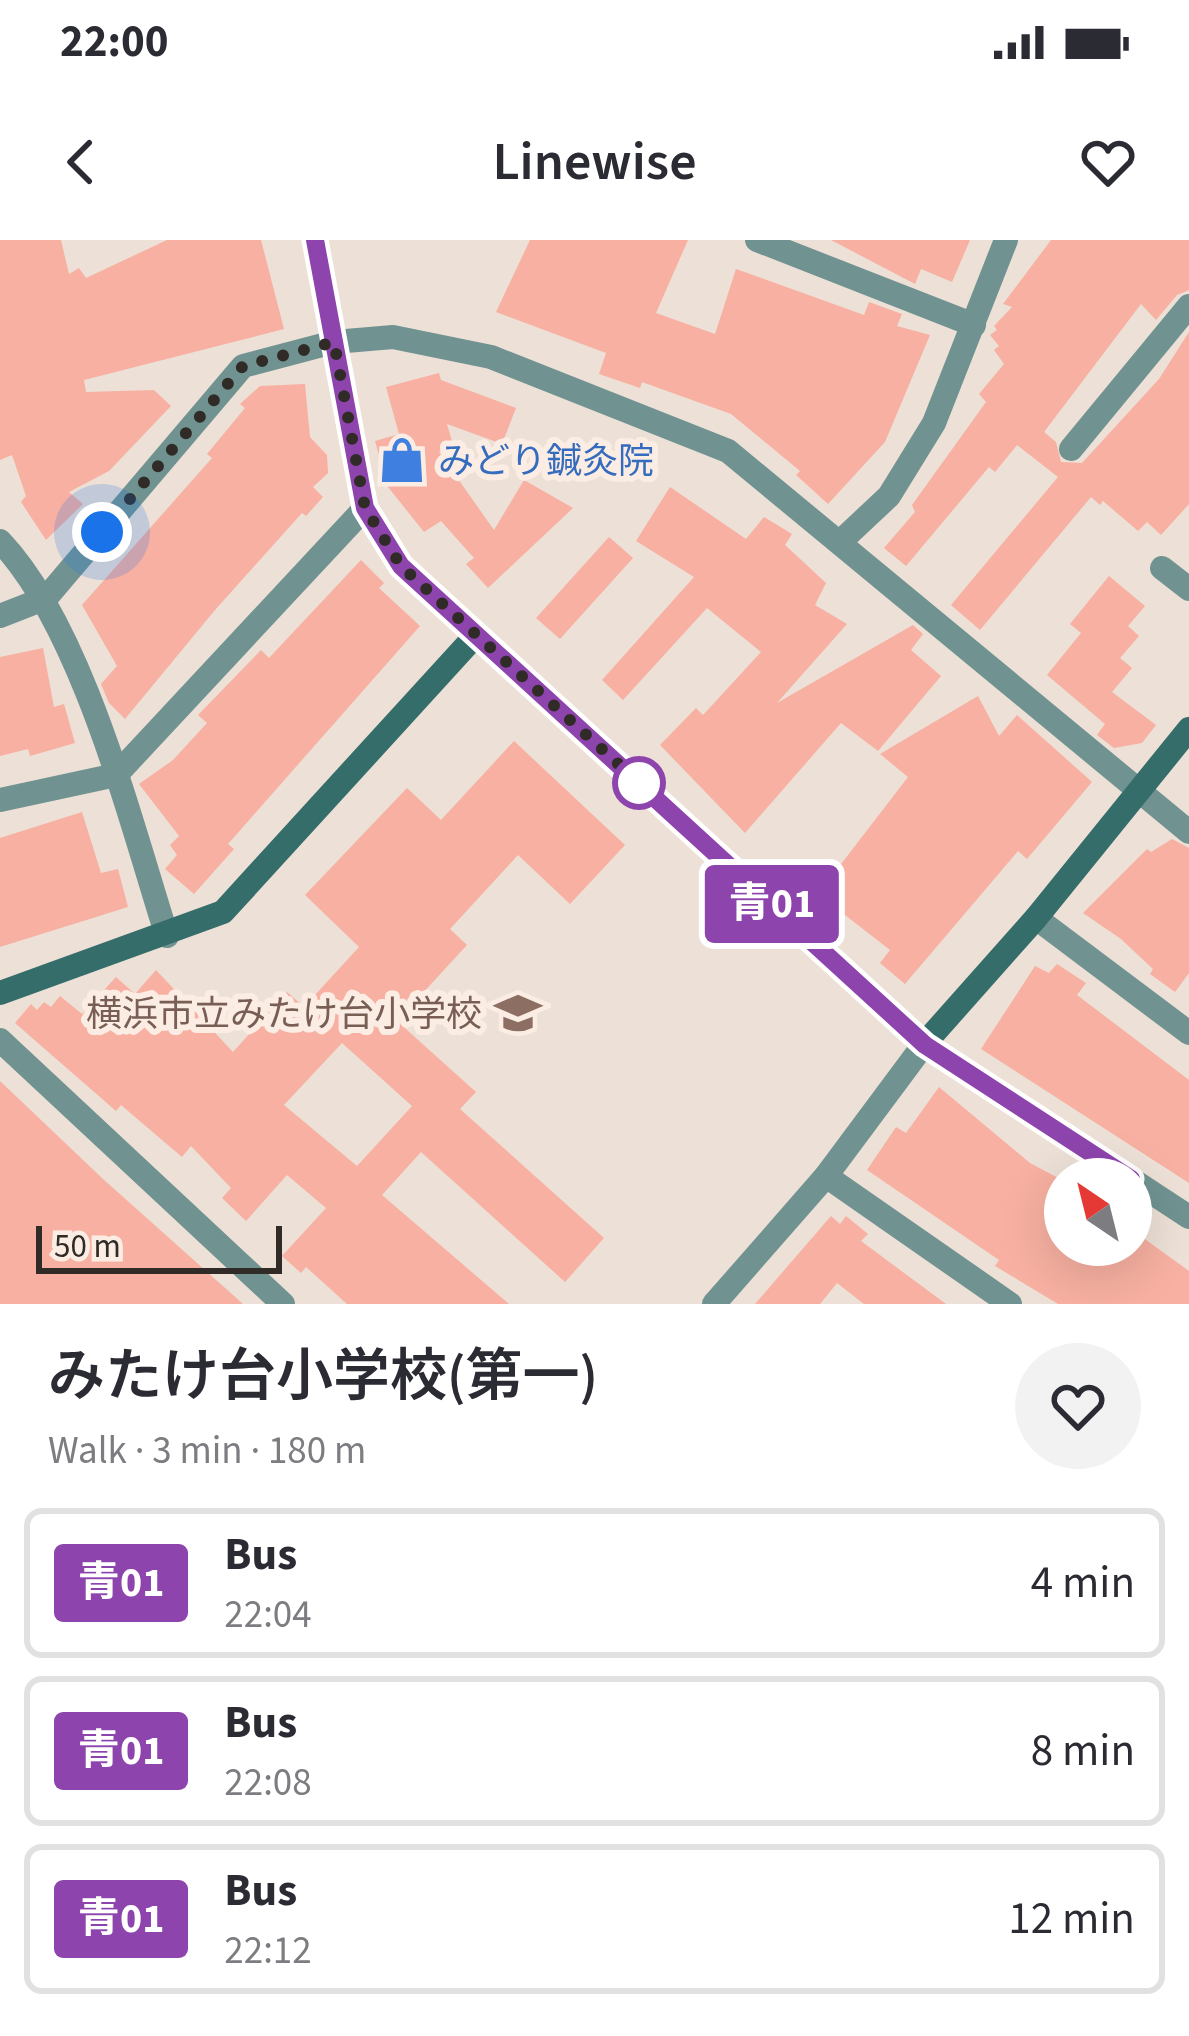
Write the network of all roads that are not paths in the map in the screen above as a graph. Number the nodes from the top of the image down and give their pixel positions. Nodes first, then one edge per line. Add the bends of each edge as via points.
1 (315, 240) edge
2 (757, 240) edge
3 (1006, 240) edge
4 (1189, 307) edge
5 (974, 325) junction
6 (334, 342) junction
7 (1071, 448) dead end
8 (365, 508) junction
9 (0, 541) edge
10 (840, 542) junction
11 (1162, 568) dead end
12 (1189, 589) edge
13 (46, 598) junction
14 (0, 616) edge
15 (476, 635) junction
16 (1189, 729) edge
17 (116, 775) junction
18 (1138, 791) junction
19 (0, 800) edge
20 (1189, 832) edge
21 (1036, 918) junction
22 (167, 936) junction
23 (0, 993) edge
24 (1189, 1033) edge
25 (0, 1040) edge
26 (925, 1044) junction
27 (1099, 1158) edge
28 (826, 1176) junction
29 (1152, 1193) edge
30 (1189, 1217) edge
31 (725, 1300) edge
32 (283, 1304) edge
33 (1010, 1304) edge

1 - 6 street
2 - 5 street
3 - 5 street
4 - 7 street
5 - 10 street via 934,423 889,496
6 - 8 street
6 - 10 street via 393,337 513,365 728,451
6 - 13 street via 243,366
8 - 15 street via 401,566
8 - 17 street
9 - 13 street
10 - 18 street
11 - 12 street
13 - 14 street
13 - 17 street
15 - 22 street via 223,912
15 - 26 street
16 - 18 street
17 - 19 street
17 - 22 street
18 - 20 street
18 - 21 street
21 - 24 street
21 - 26 street
22 - 23 street
25 - 32 street
26 - 27 street
26 - 28 street
28 - 31 street
28 - 33 street
29 - 30 street

